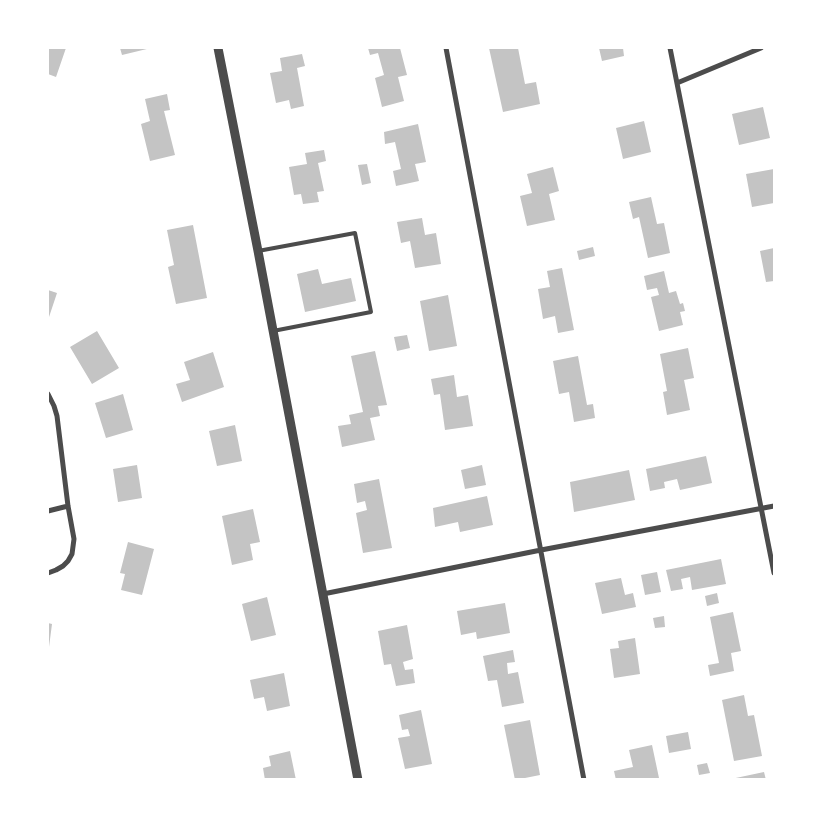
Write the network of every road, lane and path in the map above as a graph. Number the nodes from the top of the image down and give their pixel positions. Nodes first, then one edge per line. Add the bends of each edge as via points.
1 (218, 48) edge
2 (446, 48) edge
3 (670, 48) edge
4 (761, 48) edge
5 (677, 83) junction
6 (258, 251) junction
7 (273, 332) junction
8 (48, 394) edge
9 (68, 506) junction
10 (774, 506) edge
11 (762, 508) junction
12 (48, 510) edge
13 (541, 550) junction
14 (48, 573) edge
15 (774, 573) edge
16 (323, 594) junction
17 (358, 780) edge
18 (584, 780) edge

1 - 6 street
2 - 13 street
3 - 5 street
4 - 5 street
5 - 11 street
6 - 7 street
6 - 7 lane via 355,233 371,312
7 - 16 street
8 - 9 street via 57,416
9 - 12 street
9 - 14 street via 74,539 72,554 63,566
10 - 11 street
11 - 13 street
11 - 15 street
13 - 16 street
13 - 18 street
16 - 17 street

